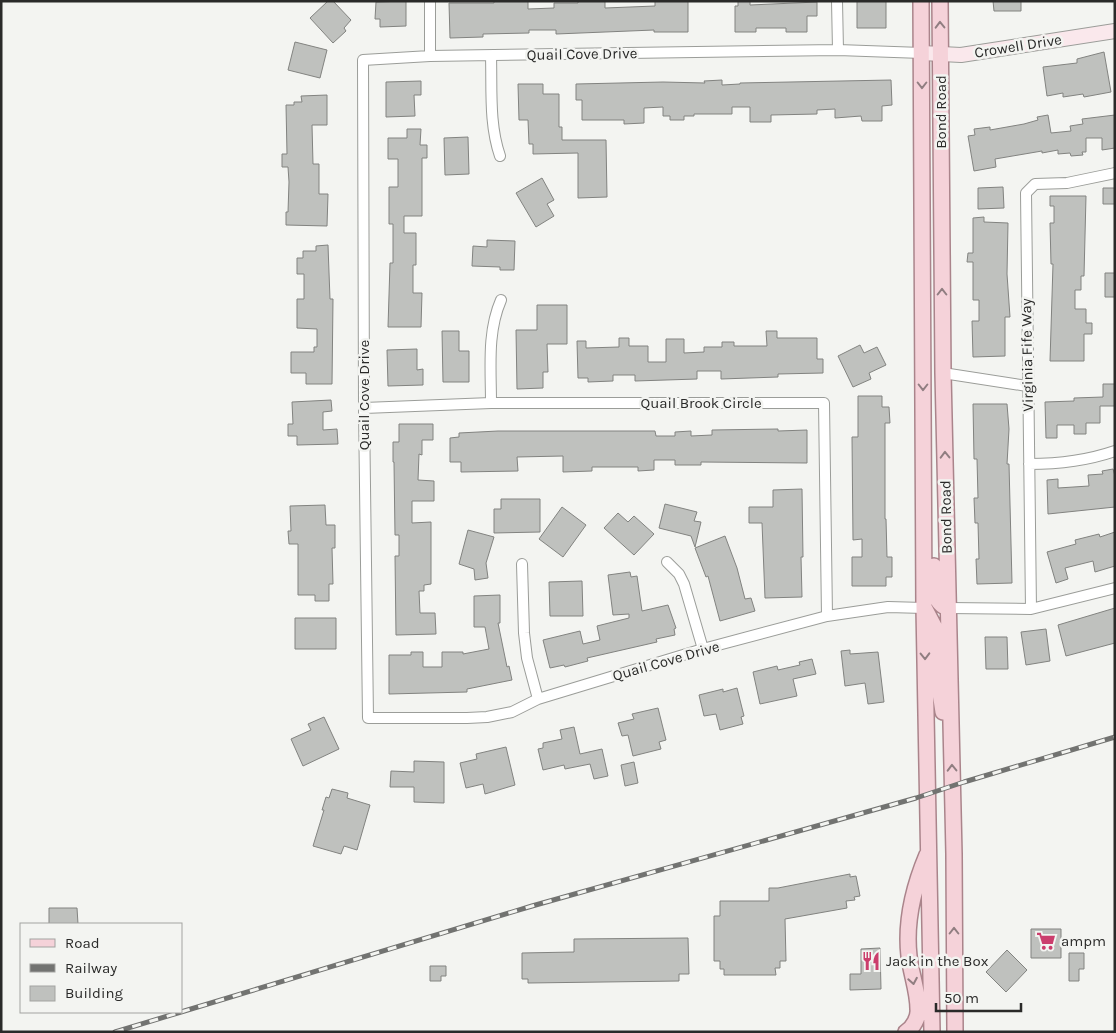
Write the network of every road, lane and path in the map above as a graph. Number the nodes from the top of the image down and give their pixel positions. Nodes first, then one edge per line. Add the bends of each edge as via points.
1 (430, 1) edge
2 (837, 1) edge
3 (921, 1) edge
4 (940, 1) edge
5 (1115, 31) edge
6 (838, 50) junction
7 (922, 53) junction
8 (941, 54) junction
9 (430, 56) junction
10 (492, 56) junction
11 (500, 156) dead end
12 (1115, 173) edge
13 (922, 256) junction
14 (501, 300) dead end
15 (943, 373) junction
16 (1028, 386) junction
17 (492, 403) junction
18 (364, 408) junction
19 (1115, 451) edge
20 (1029, 464) junction
21 (924, 476) junction
22 (667, 562) dead end
23 (522, 564) dead end
24 (1115, 588) edge
25 (924, 608) junction
26 (948, 608) junction
27 (1031, 609) junction
28 (827, 616) junction
29 (703, 649) junction
30 (538, 699) junction
31 (951, 734) junction
32 (930, 849) junction
33 (906, 1032) edge
34 (932, 1032) edge
35 (955, 1032) edge

1 - 9 street
2 - 6 street
3 - 7 main road, Bond Road
8 -> 4 main road, Bond Road
5 - 8 street, Crowell Drive via 962,55
6 - 7 street, Quail Cove Drive
6 - 10 street, Quail Cove Drive
7 - 8 street, Crowell Drive
7 -> 13 main road, Bond Road
15 -> 8 main road, Bond Road
9 - 10 street, Quail Cove Drive
9 - 18 street, Quail Cove Drive via 363,60
10 - 11 street via 492,123
12 - 16 street, Virginia Fife Way via 1067,183 1035,184 1026,193
13 - 15 main road via 930,276 932,364
13 -> 21 main road, Bond Road
14 - 17 street via 492,331
15 - 16 street
26 -> 15 main road, Bond Road
16 - 20 street, Virginia Fife Way
17 - 18 street, Quail Brook Circle
17 - 28 street, Quail Brook Circle via 824,403
18 - 30 street, Quail Cove Drive via 368,718 487,717 512,712
19 - 20 street via 1060,464
20 - 27 street, Virginia Fife Way
21 - 25 main road, Bond Road
21 - 26 main road via 932,493 936,598
22 - 29 street via 684,584
23 - 30 street via 524,633
24 - 27 street
25 - 28 street, Quail Cove Drive via 888,607
25 - 31 main road via 935,628 942,711
25 -> 32 main road, Bond Road
26 - 27 street
26 - 31 main road, Bond Road
28 - 29 street, Quail Cove Drive
29 - 30 street, Quail Cove Drive
35 -> 31 main road, Bond Road
32 -> 33 main road via 916,881 909,925 909,955 918,1009 917,1018
32 - 34 main road, Bond Road

